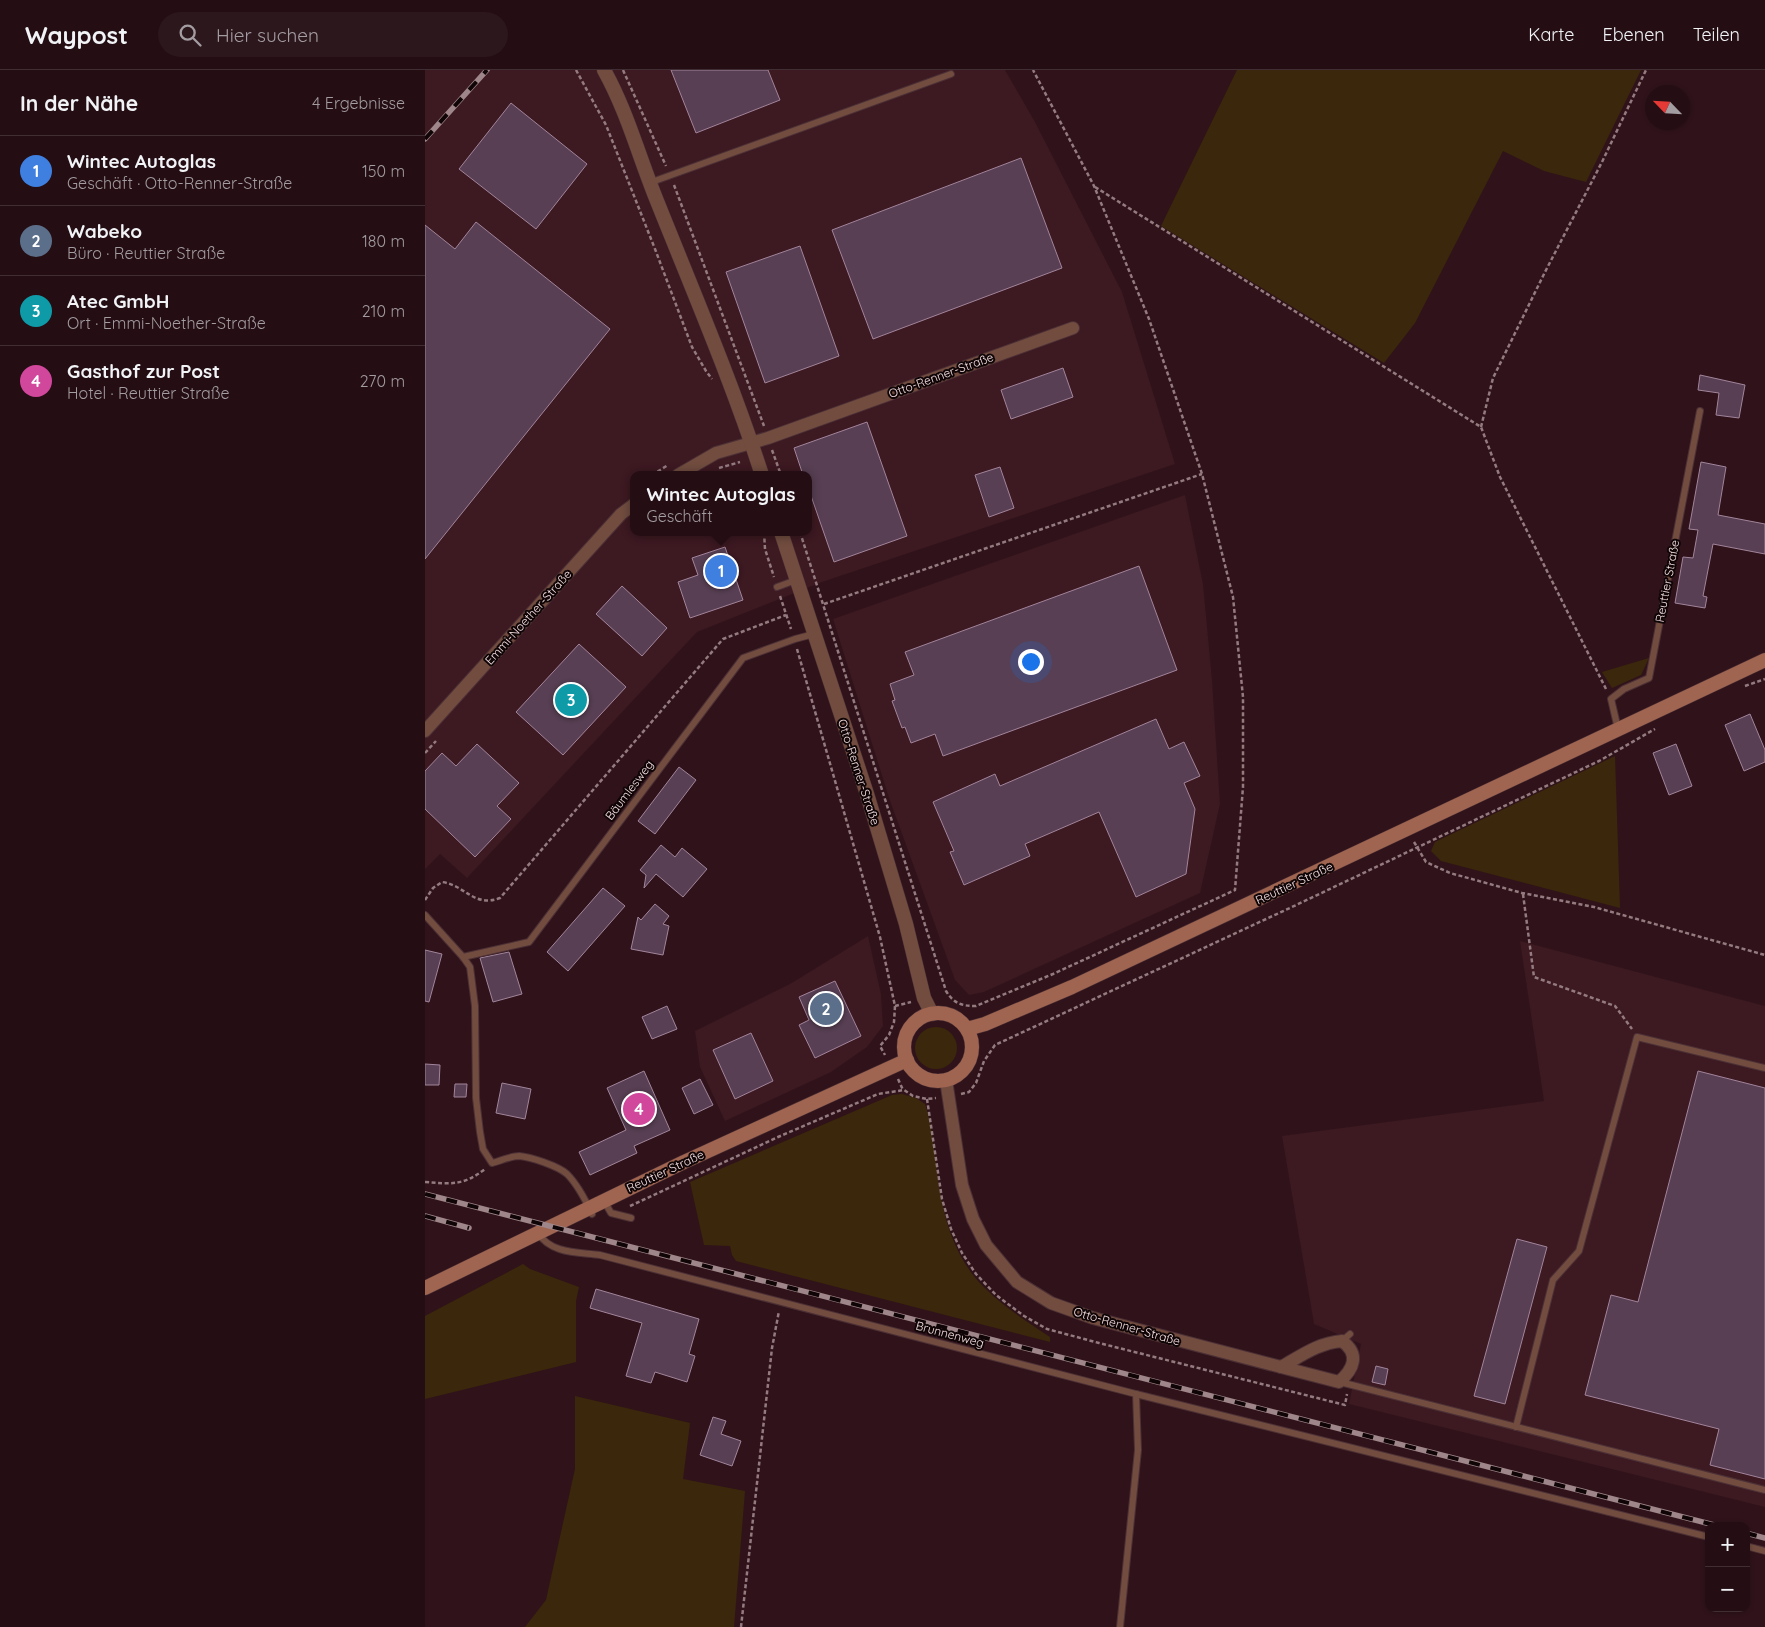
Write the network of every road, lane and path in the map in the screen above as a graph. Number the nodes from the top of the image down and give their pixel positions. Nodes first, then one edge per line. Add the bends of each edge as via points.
1 (576, 70) edge
2 (604, 70) edge
3 (623, 70) edge
4 (1033, 70) edge
5 (1647, 70) edge
6 (951, 74) dead end
7 (671, 175) junction
8 (649, 183) junction
9 (1094, 186) junction
10 (1073, 328) dead end
11 (718, 385) dead end
12 (1700, 412) dead end
13 (1481, 428) junction
14 (768, 438) junction
15 (747, 444) junction
16 (685, 471) edge
17 (716, 471) edge
18 (761, 471) edge
19 (780, 471) edge
20 (1202, 474) junction
21 (630, 507) edge
22 (764, 536) edge
23 (782, 536) edge
24 (801, 536) edge
25 (797, 580) junction
26 (777, 587) junction
27 (824, 604) junction
28 (787, 615) junction
29 (814, 634) junction
30 (795, 639) junction
31 (1765, 660) edge
32 (1765, 679) edge
33 (1739, 689) dead end
34 (1611, 700) junction
35 (1656, 728) dead end
36 (1618, 730) junction
37 (425, 732) edge
38 (1406, 830) junction
39 (1417, 847) junction
40 (1523, 893) junction
41 (425, 900) edge
42 (425, 915) edge
43 (1765, 955) edge
44 (463, 957) junction
45 (932, 1014) junction
46 (967, 1029) junction
47 (1637, 1037) junction
48 (880, 1046) dead end
49 (907, 1060) junction
50 (1765, 1068) edge
51 (946, 1080) junction
52 (949, 1096) junction
53 (492, 1163) junction
54 (425, 1182) edge
55 (604, 1200) junction
56 (591, 1211) junction
57 (611, 1213) junction
58 (631, 1218) dead end
59 (537, 1233) junction
60 (425, 1288) edge
61 (781, 1301) junction
62 (1281, 1367) junction
63 (1339, 1382) junction
64 (1136, 1394) junction
65 (1516, 1427) junction
66 (1765, 1490) edge
67 (1705, 1536) edge
68 (1750, 1547) edge
69 (1765, 1551) edge
70 (741, 1627) edge
71 (1120, 1627) edge

1 - 11 path via 606,125 692,347
2 - 8 street
3 - 7 path
4 - 9 path
5 - 13 path via 1493,378
6 - 7 lane
7 - 8 lane
7 - 14 path
8 - 15 street via 714,341
9 - 13 path
9 - 20 path via 1149,319
10 - 14 street, Otto-Renner-Straße
12 - 34 lane, Reuttier Straße via 1649,678 1624,689
13 - 34 path via 1500,477
14 - 15 street, Otto-Renner-Straße
14 - 19 path
15 - 16 street via 716,453
15 - 17 path via 746,460
15 - 18 street
20 - 27 path
20 - 27 path via 1233,597 1243,697 1243,787 1235,890 976,1006 963,1006 952,1001 946,992
21 - 37 street, Emmi-Noether-Straße
22 - 26 path
23 - 25 street, Otto-Renner-Straße
24 - 27 path
25 - 26 lane
25 - 29 street, Otto-Renner-Straße
26 - 28 path
28 - 30 path
28 - 41 path via 723,639 500,898 491,902 476,900 451,883 442,882
29 - 30 lane, Bäumlesweg
29 - 45 street, Otto-Renner-Straße via 870,803 924,998
30 - 44 lane, Bäumlesweg via 743,658 529,942
30 - 48 path via 881,937 895,1006 894,1022
31 - 36 main road, Reuttier Straße
32 - 33 path
34 - 36 lane
35 - 39 path via 1599,761
36 - 38 main road, Reuttier Straße
38 - 39 path
38 - 46 main road, Reuttier Straße via 1081,983
39 - 40 path via 1426,862 1439,869
39 - 52 path via 995,1045 969,1092
40 - 43 path via 1594,907
40 - 47 path via 1534,977 1615,1006
42 - 44 lane
44 - 53 lane via 470,967 475,1006 476,1098 480,1132 483,1149
45 - 46 main road via 952,1016
45 - 49 main road via 911,1027 905,1043
46 - 51 main road via 972,1047 967,1064 962,1071
47 - 50 lane
47 - 65 lane via 1579,1251 1553,1280
49 - 51 main road via 914,1071 926,1079
49 - 55 main road, Reuttier Straße
51 - 52 street, Otto-Renner-Straße
52 - 57 path via 927,1099 904,1090 879,1094
52 - 62 street, Otto-Renner-Straße via 962,1185 973,1219 986,1245 1017,1282 1051,1302 1093,1318
53 - 54 path via 476,1176 453,1184
53 - 56 lane via 518,1156 561,1170
55 - 56 main road, Reuttier Straße
55 - 57 lane
56 - 59 main road, Reuttier Straße
57 - 58 lane
59 - 60 main road, Reuttier Straße
59 - 61 lane, Brunnenweg via 548,1245 559,1250 600,1255
61 - 64 lane, Brunnenweg
61 - 70 path via 772,1348
62 - 63 street, Otto-Renner-Straße
62 - 63 street via 1314,1348 1346,1338 1353,1352 1353,1361
63 - 65 lane
64 - 67 lane, Brunnenweg
64 - 71 lane via 1138,1450
65 - 66 lane
68 - 69 lane

